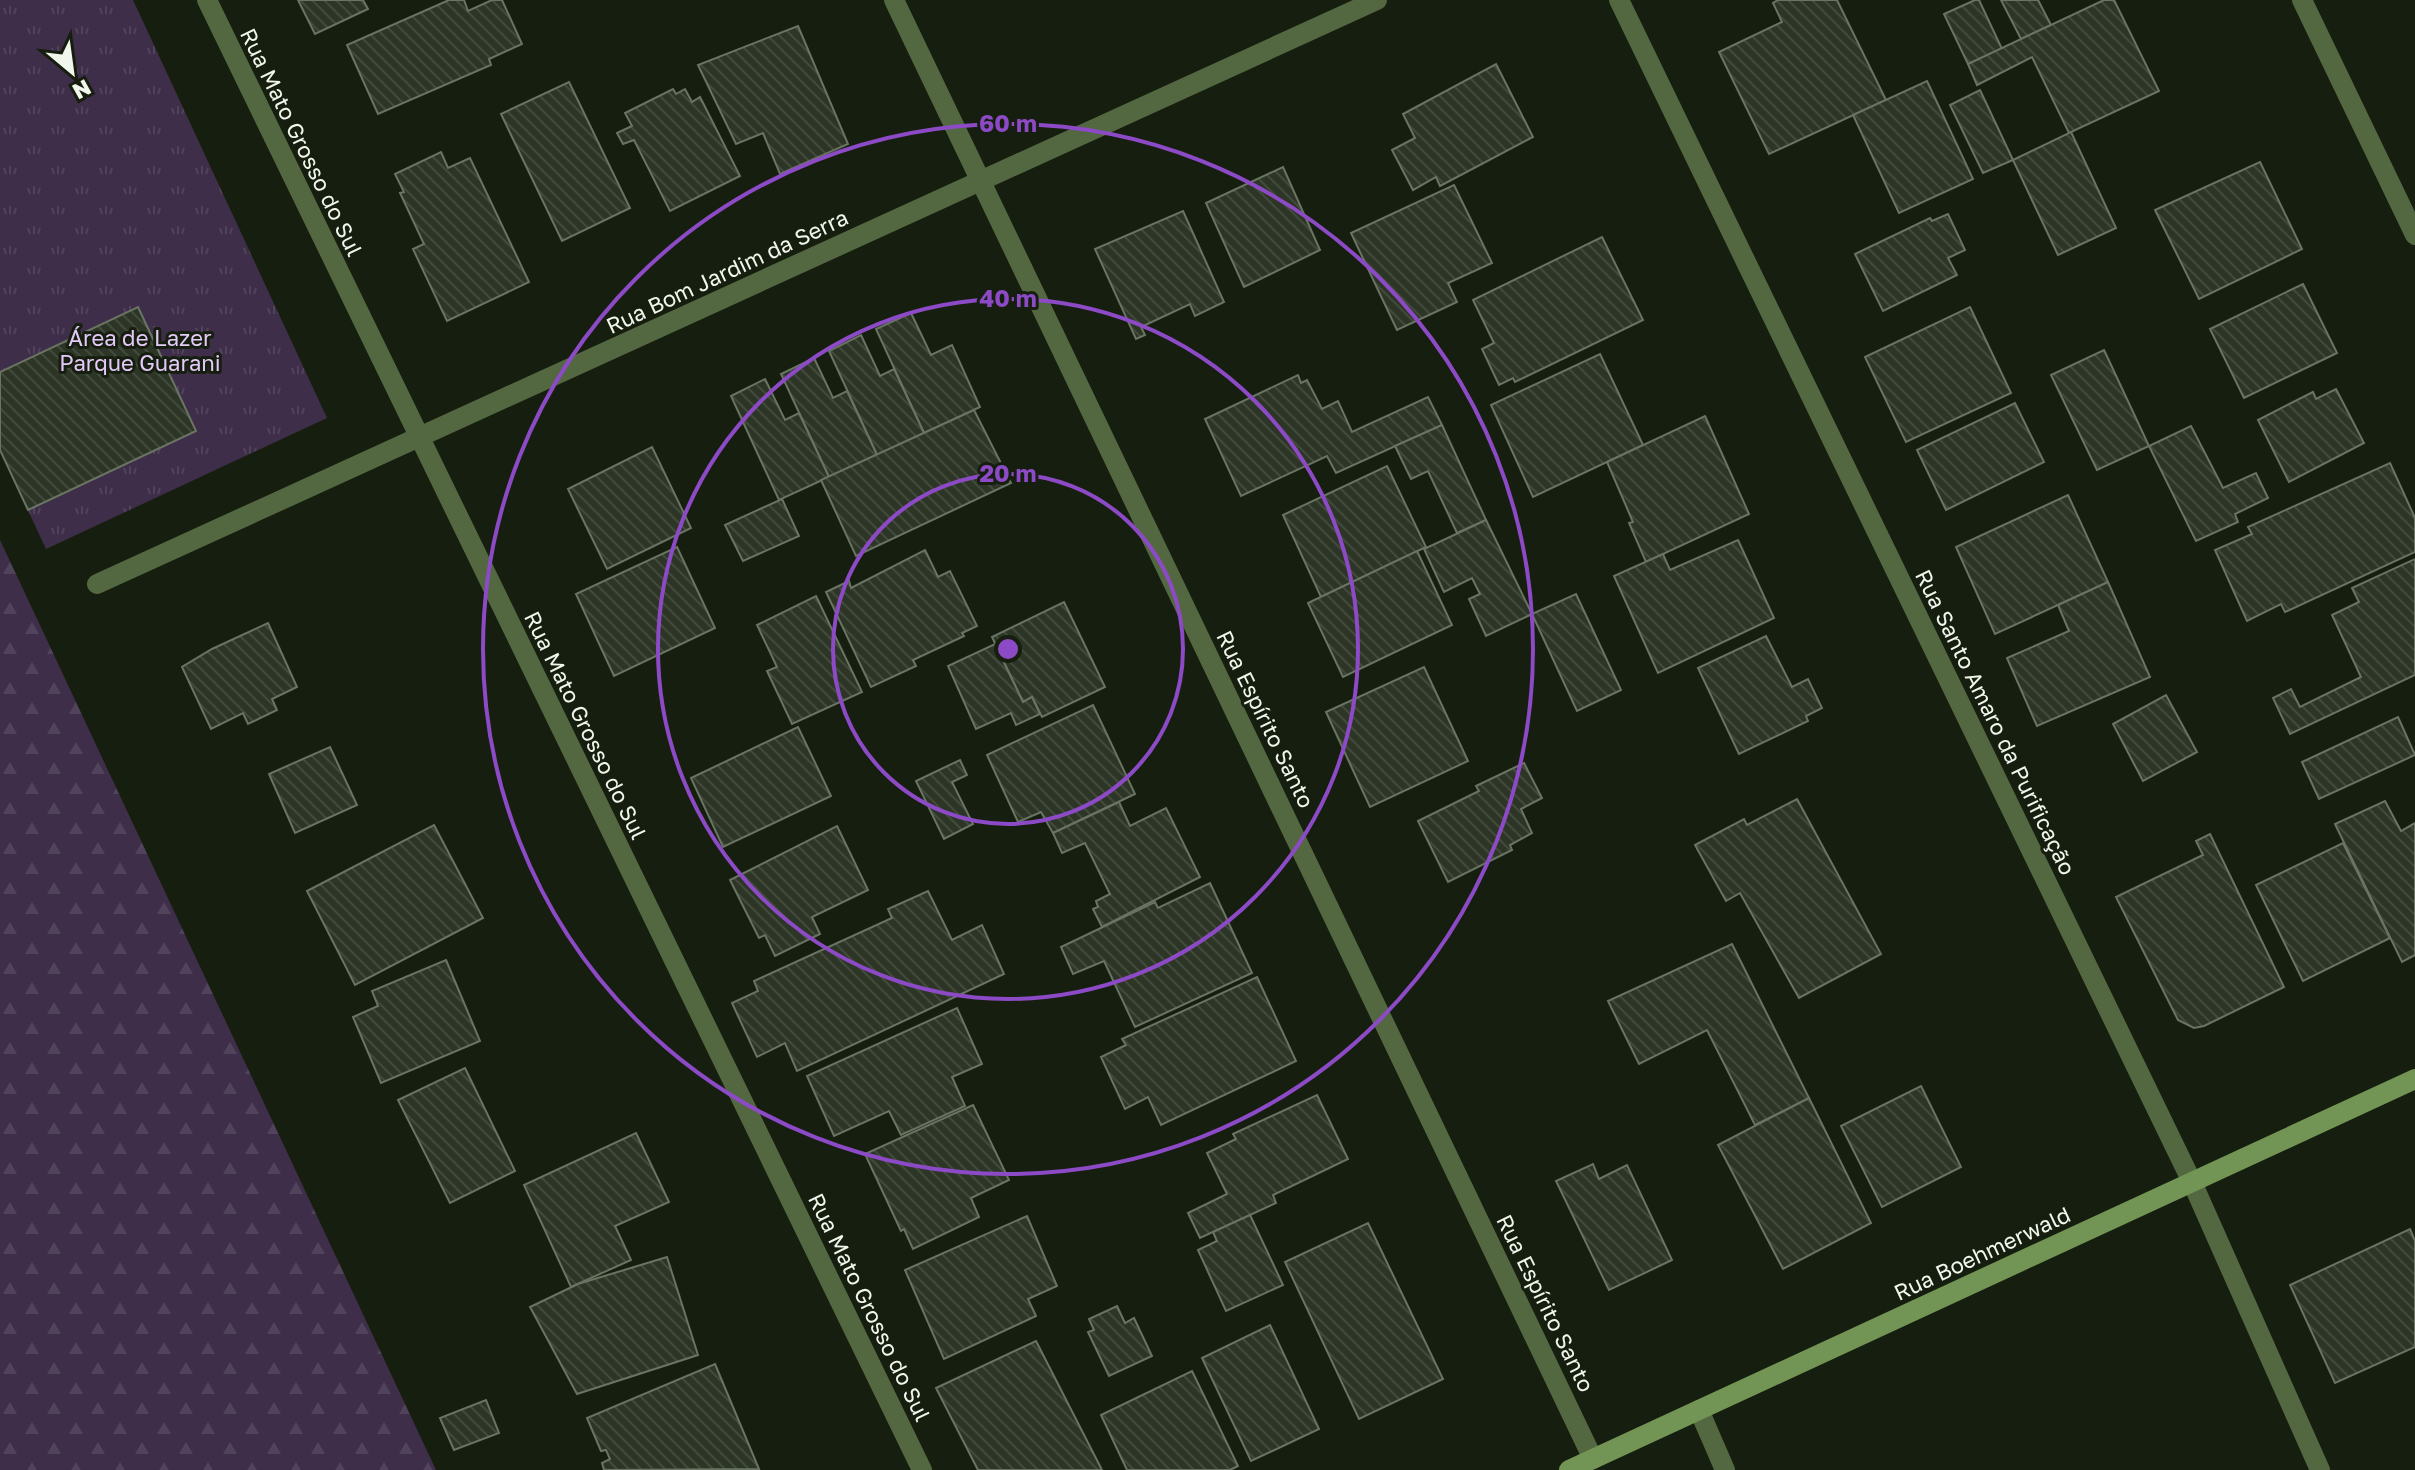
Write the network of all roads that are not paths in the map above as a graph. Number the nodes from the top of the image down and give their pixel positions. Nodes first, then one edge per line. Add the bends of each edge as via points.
1 (207, 0) edge
2 (894, 0) edge
3 (1377, 0) edge
4 (2302, 0) edge
5 (1622, 1) edge
6 (981, 181) junction
7 (2415, 235) edge
8 (420, 438) junction
9 (97, 584) dead end
10 (2415, 1079) edge
11 (2192, 1182) junction
12 (1699, 1410) junction
13 (1593, 1459) junction
14 (922, 1470) edge
15 (1569, 1470) edge
16 (1725, 1470) edge
17 (2320, 1470) edge

1 - 8 street, Rua Mato Grosso do Sul
2 - 6 street, Rua Espírito Santo
3 - 6 street, Rua Bom Jardim da Serra
4 - 7 street
5 - 11 street, Rua Santo Amaro da Purificação
6 - 8 street, Rua Bom Jardim da Serra
6 - 13 street, Rua Espírito Santo
8 - 9 street, Rua Bom Jardim da Serra
8 - 14 street, Rua Mato Grosso do Sul
10 - 11 main road, Rua Boehmerwald
11 - 12 main road, Rua Boehmerwald
11 - 17 street, Rua Santo Amaro da Purificação
12 - 13 main road, Rua Boehmerwald
12 - 16 street
13 - 15 main road, Rua Boehmerwald

